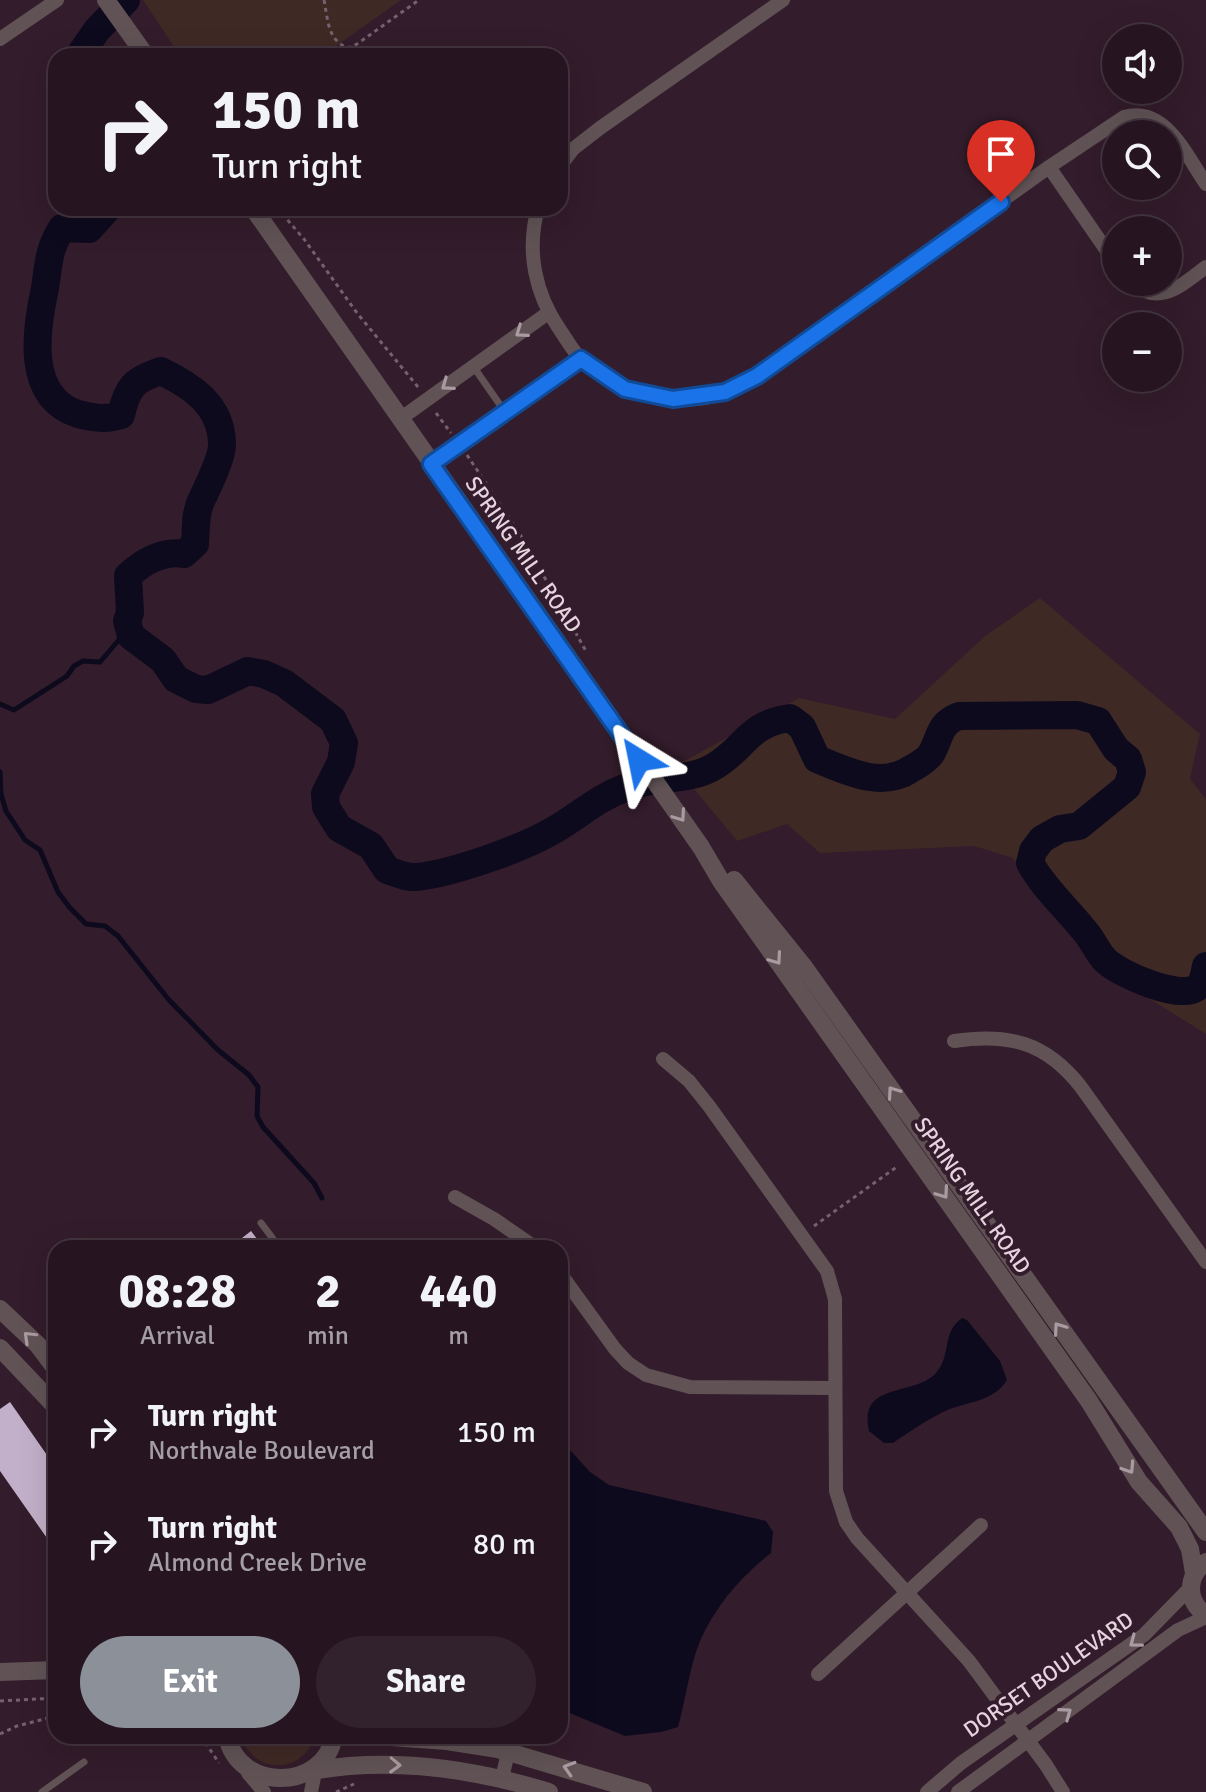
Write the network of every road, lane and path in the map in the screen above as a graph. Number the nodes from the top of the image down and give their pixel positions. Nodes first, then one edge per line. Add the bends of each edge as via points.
1 (57, 0) edge
2 (106, 0) edge
3 (324, 0) edge
4 (419, 0) edge
5 (783, 0) edge
6 (0, 39) edge
7 (140, 48) edge
8 (568, 156) edge
9 (1049, 167) junction
10 (1206, 184) edge
11 (259, 216) edge
12 (283, 216) edge
13 (536, 216) edge
14 (1102, 244) edge
15 (1206, 267) edge
16 (1182, 284) edge
17 (548, 313) junction
18 (581, 359) junction
19 (473, 366) junction
20 (427, 399) junction
21 (505, 412) junction
22 (400, 419) junction
23 (459, 444) junction
24 (431, 464) junction
25 (591, 660) dead end
26 (701, 847) junction
27 (954, 1041) dead end
28 (663, 1059) dead end
29 (898, 1166) dead end
30 (455, 1197) dead end
31 (261, 1223) dead end
32 (801, 1235) junction
33 (274, 1240) edge
34 (524, 1240) edge
35 (1206, 1262) edge
36 (568, 1284) edge
37 (0, 1309) edge
38 (0, 1348) edge
39 (48, 1358) edge
40 (835, 1388) junction
41 (48, 1399) edge
42 (981, 1525) dead end
43 (1206, 1532) edge
44 (1197, 1575) edge
45 (907, 1594) junction
46 (1206, 1616) edge
47 (48, 1670) edge
48 (0, 1672) edge
49 (818, 1674) dead end
50 (48, 1698) edge
51 (0, 1701) edge
52 (48, 1718) edge
53 (1022, 1733) junction
54 (0, 1734) edge
55 (332, 1744) edge
56 (511, 1744) edge
57 (230, 1745) edge
58 (84, 1762) dead end
59 (316, 1771) junction
60 (248, 1773) junction
61 (502, 1778) junction
62 (42, 1792) edge
63 (264, 1792) edge
64 (311, 1792) edge
65 (549, 1792) edge
66 (643, 1792) edge
67 (927, 1792) edge
68 (958, 1792) edge
69 (1063, 1792) edge

1 - 6 street
2 - 7 street
3 - 4 path via 332,35 348,48
5 - 8 street
9 - 10 street via 1111,123 1137,113 1163,123
9 - 14 street
9 - 18 street via 757,376 725,392 673,399 648,396 625,389
11 - 22 street, SPRING MILL ROAD
12 - 20 path
13 - 17 street via 532,250
15 - 16 street
17 - 18 street
17 -> 19 street
18 - 21 street
19 -> 20 street
19 - 21 lane
20 - 22 street
20 - 23 path
21 - 23 street
22 - 24 street, SPRING MILL ROAD
23 - 24 street
23 - 25 path via 540,567
24 -> 26 street, SPRING MILL ROAD
43 -> 26 street, SPRING MILL ROAD via 804,967
26 -> 44 street, SPRING MILL ROAD via 1089,1401 1131,1471 1179,1527
27 - 35 street via 1018,1041 1057,1061
28 - 32 street via 709,1106
29 - 32 path
30 - 34 street
31 - 33 lane
32 - 40 street via 827,1271 835,1299
36 - 40 street via 615,1349 646,1375 690,1387
39 -> 37 street
38 - 41 street
40 - 45 street via 836,1491 846,1522
42 - 45 street
44 - 46 street, SPRING MILL ROAD via 1195,1605
44 -> 53 street, DORSET BOULEVARD via 1144,1635
45 - 49 street
45 - 53 street via 969,1661
53 -> 46 street, DORSET BOULEVARD
47 - 48 street
50 - 51 path
52 - 54 path
53 - 67 street, DORSET BOULEVARD via 961,1763
53 - 68 street, DORSET BOULEVARD
53 - 69 street
55 - 59 street
56 - 61 street
66 -> 56 street
57 - 60 street
58 - 62 lane
59 - 60 street via 282,1784
59 -> 61 street via 411,1766
59 - 64 street
60 - 63 street
61 - 65 street

